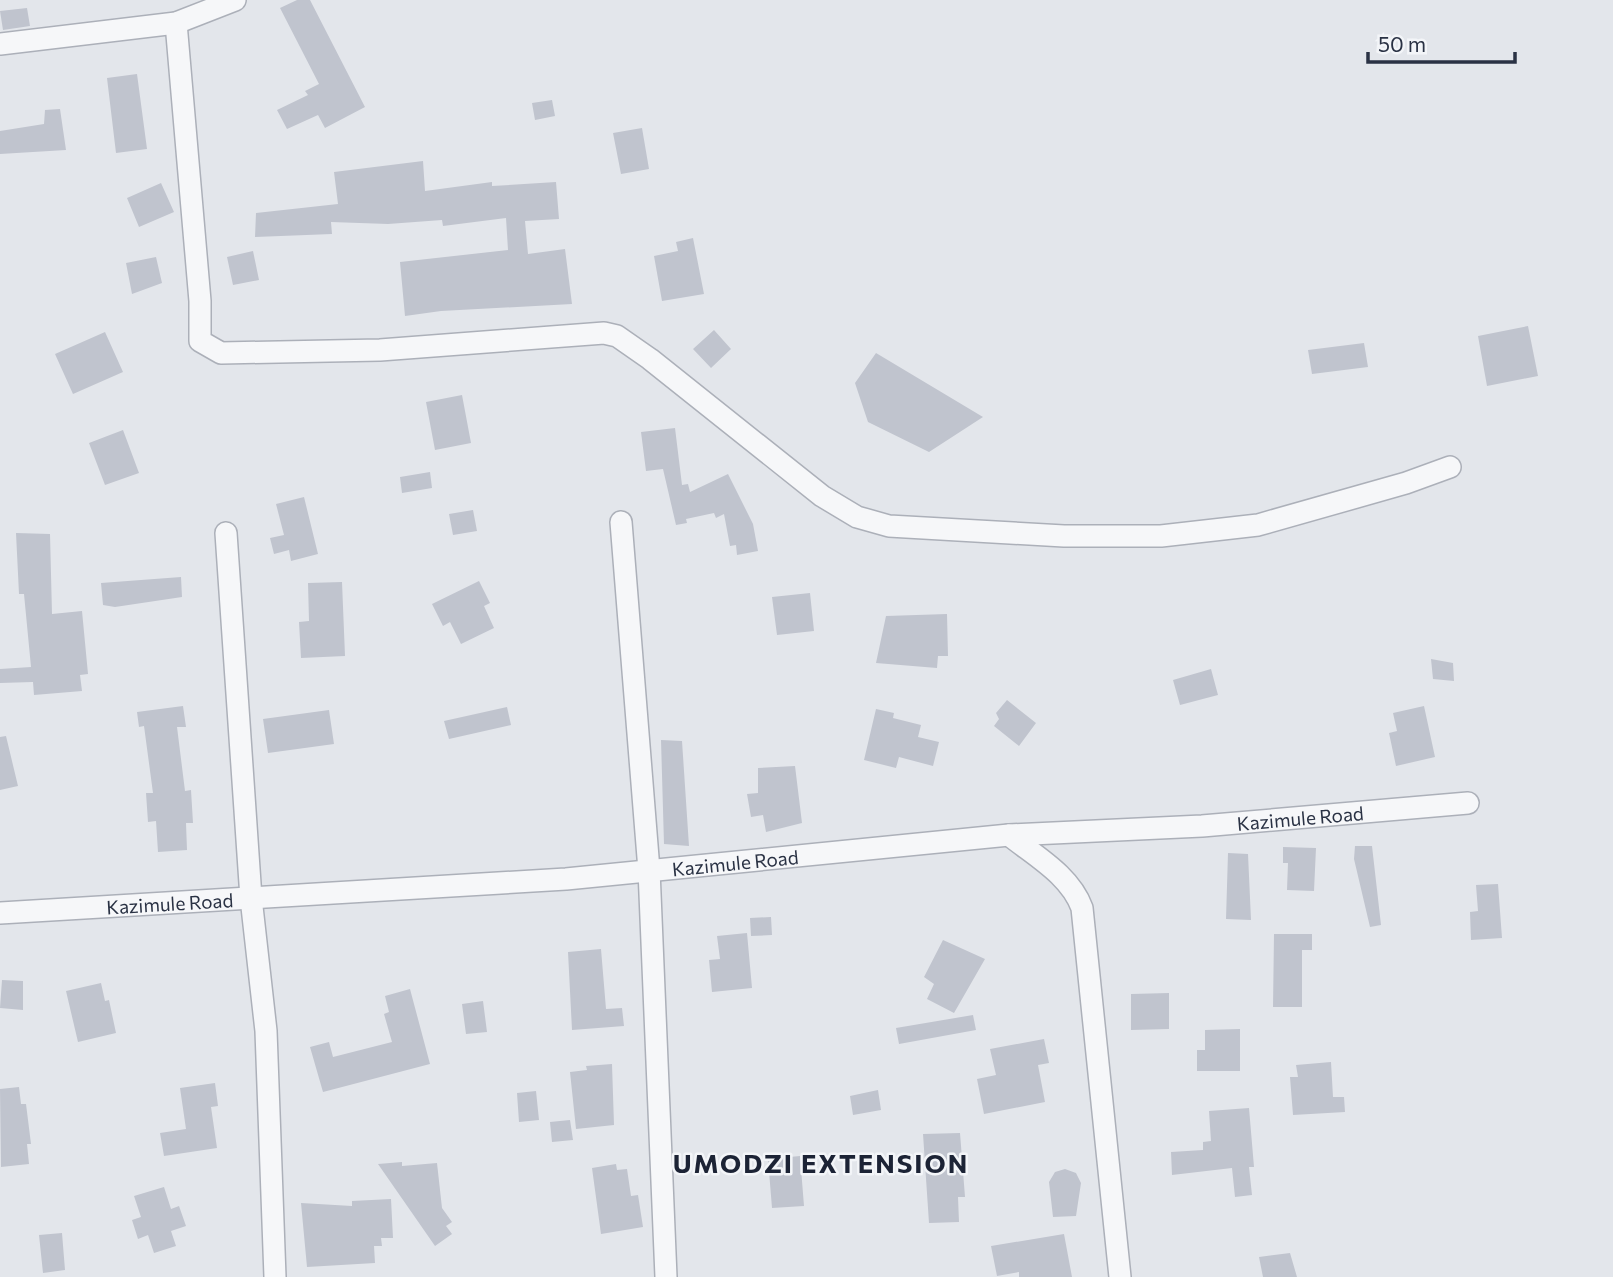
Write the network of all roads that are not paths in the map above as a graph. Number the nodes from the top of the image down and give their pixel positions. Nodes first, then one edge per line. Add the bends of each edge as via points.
1 (235, 0) edge
2 (176, 23) junction
3 (0, 44) edge
4 (1450, 467) dead end
5 (621, 522) dead end
6 (226, 533) dead end
7 (1468, 803) dead end
8 (1009, 835) junction
9 (649, 870) junction
10 (250, 898) junction
11 (0, 913) edge
12 (275, 1277) edge
13 (666, 1277) edge
14 (1120, 1277) edge

1 - 2 street
2 - 3 street
2 - 4 street via 200,341 221,353 380,349 604,333 617,336 822,496 857,517 889,526 1064,536 1161,536 1258,525
5 - 9 street
6 - 10 street
7 - 8 street, Kazimule Road via 1202,826
8 - 9 street, Kazimule Road
8 - 14 street via 1061,876 1076,892 1082,908
9 - 10 street, Kazimule Road
9 - 13 street
10 - 11 street, Kazimule Road
10 - 12 street via 267,1031

